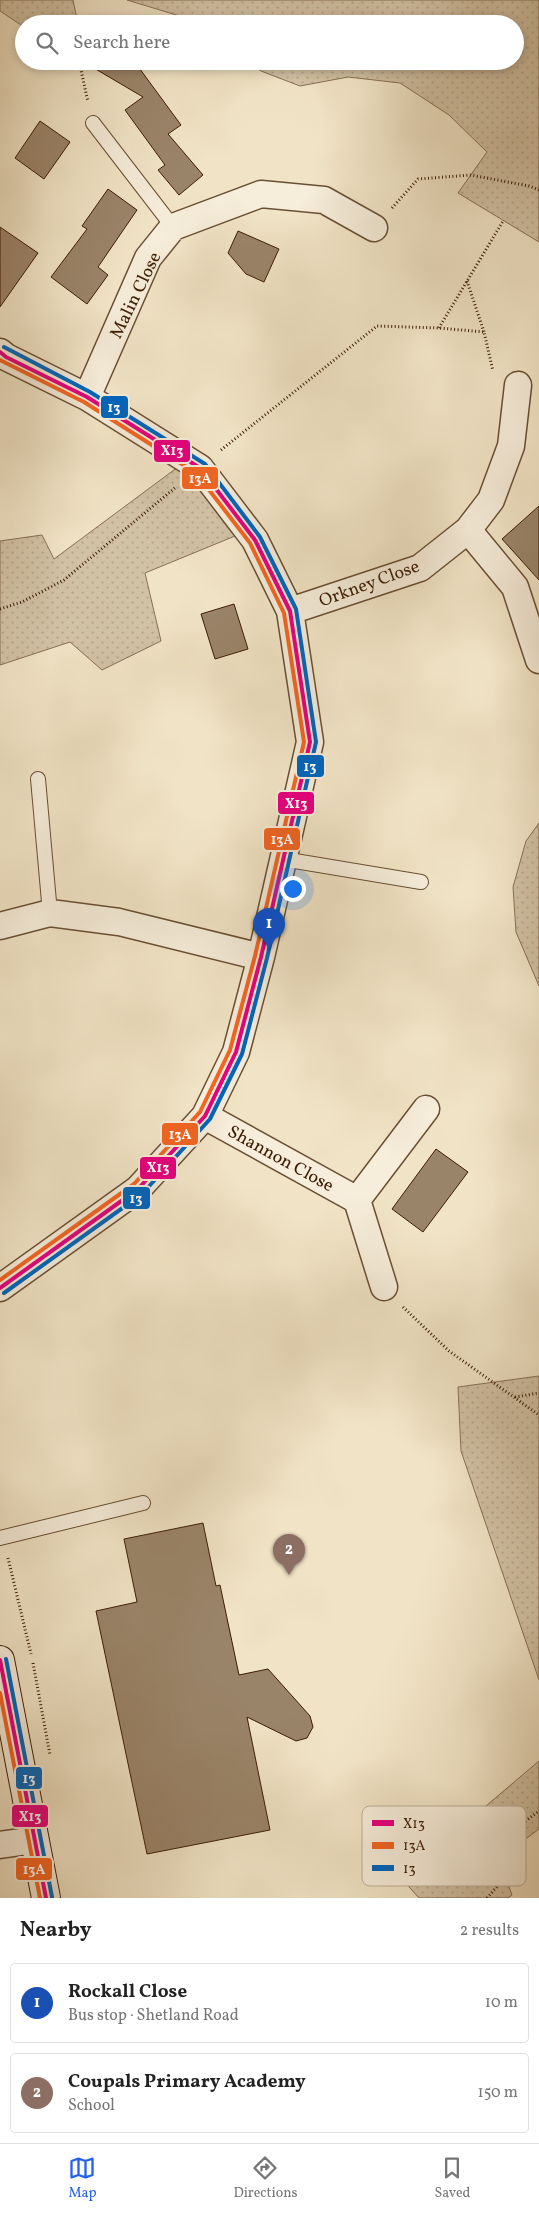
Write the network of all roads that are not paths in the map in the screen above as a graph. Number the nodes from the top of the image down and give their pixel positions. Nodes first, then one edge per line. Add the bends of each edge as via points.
1 (93, 123) road end
2 (173, 227) junction
3 (374, 228) road end
4 (0, 352) edge
5 (518, 385) road end
6 (87, 397) junction
7 (468, 530) junction
8 (290, 611) junction
9 (539, 660) edge
10 (38, 779) dead end
11 (283, 858) junction
12 (421, 882) dead end
13 (50, 914) junction
14 (0, 926) edge
15 (260, 957) junction
16 (426, 1108) dead end
17 (205, 1116) junction
18 (357, 1200) junction
19 (384, 1287) road end
20 (0, 1288) edge
21 (143, 1503) dead end
22 (0, 1538) edge
23 (0, 1660) edge
24 (35, 1840) junction
25 (0, 1845) edge
26 (46, 1898) edge

1 - 2 lane
2 - 3 street via 262,194 324,200
2 - 6 street, Malin Close via 148,258
4 - 6 street
5 - 7 street, Orkney Close via 511,446 491,500
6 - 8 street via 200,468 255,540
7 - 8 street, Orkney Close via 420,568
7 - 9 street via 515,587
8 - 11 street via 310,742
10 - 13 lane
11 - 12 lane
11 - 15 street
13 - 14 street
13 - 15 street via 119,922
15 - 17 street via 236,1052
16 - 18 street
17 - 18 street, Shannon Close
17 - 20 street via 138,1189
18 - 19 street
21 - 22 lane
23 - 24 street
24 - 25 street
24 - 26 street

